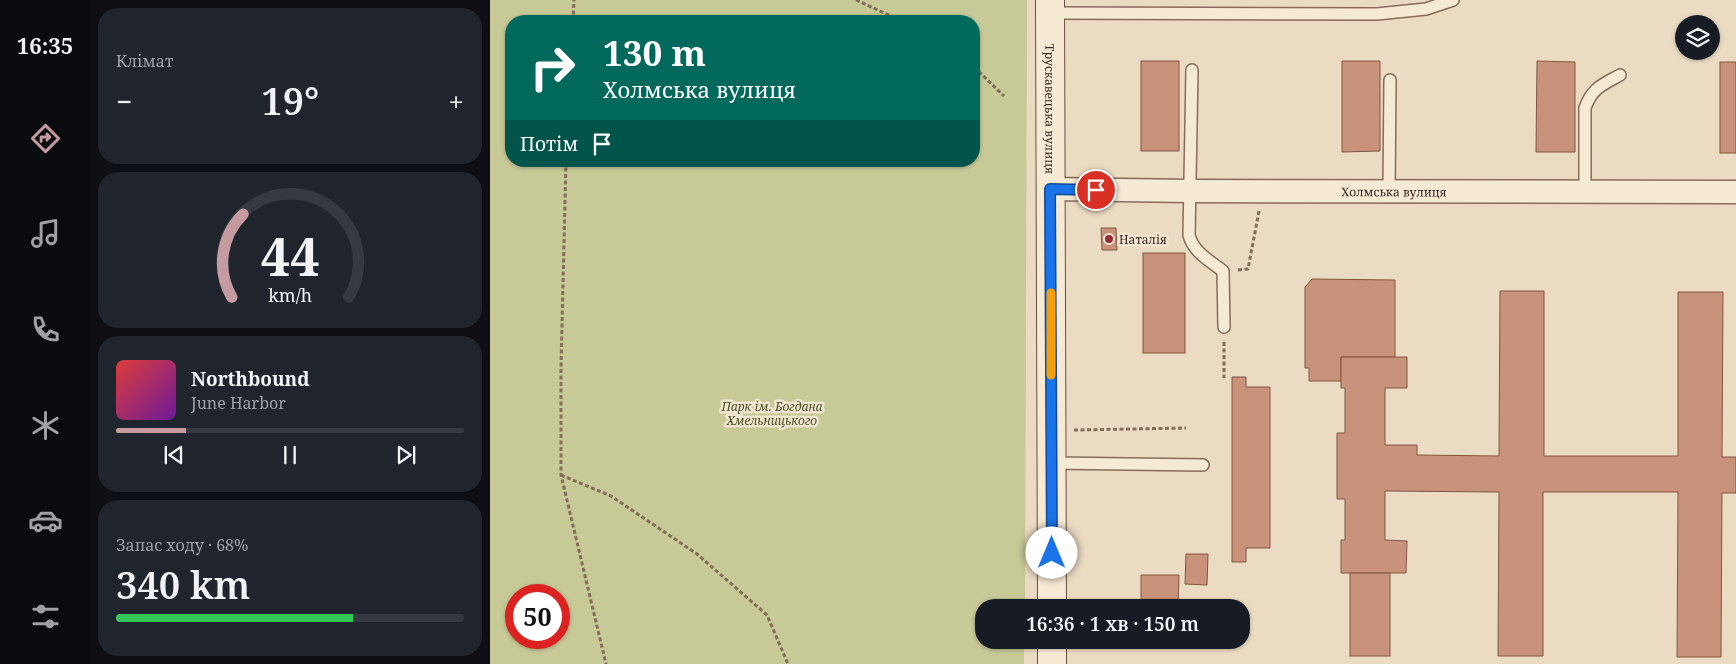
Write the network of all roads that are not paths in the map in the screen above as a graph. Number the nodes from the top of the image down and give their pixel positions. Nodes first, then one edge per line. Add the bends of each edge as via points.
1 (1453, 0) edge
2 (1050, 7) edge
3 (1192, 70) dead end
4 (1620, 75) dead end
5 (1390, 80) dead end
6 (1050, 189) junction
7 (1190, 191) junction
8 (1389, 192) junction
9 (1585, 192) junction
10 (1736, 192) edge
11 (1224, 327) dead end
12 (1052, 463) junction
13 (1203, 465) dead end
14 (1052, 599) edge
15 (1052, 649) edge
16 (1052, 664) edge

1 - 2 lane via 1426,9 1377,14
2 - 6 main road, Трускавецька вулиця
3 - 7 lane
4 - 9 lane via 1596,88 1585,108
5 - 8 lane
6 - 7 street, Холмська вулиця
6 - 12 main road, Трускавецька вулиця
7 - 8 street, Холмська вулиця
7 - 11 lane via 1191,244 1223,271
8 - 9 street, Холмська вулиця
9 - 10 street, Холмська вулиця
12 - 13 lane
12 - 14 main road, Трускавецька вулиця
15 - 16 main road

